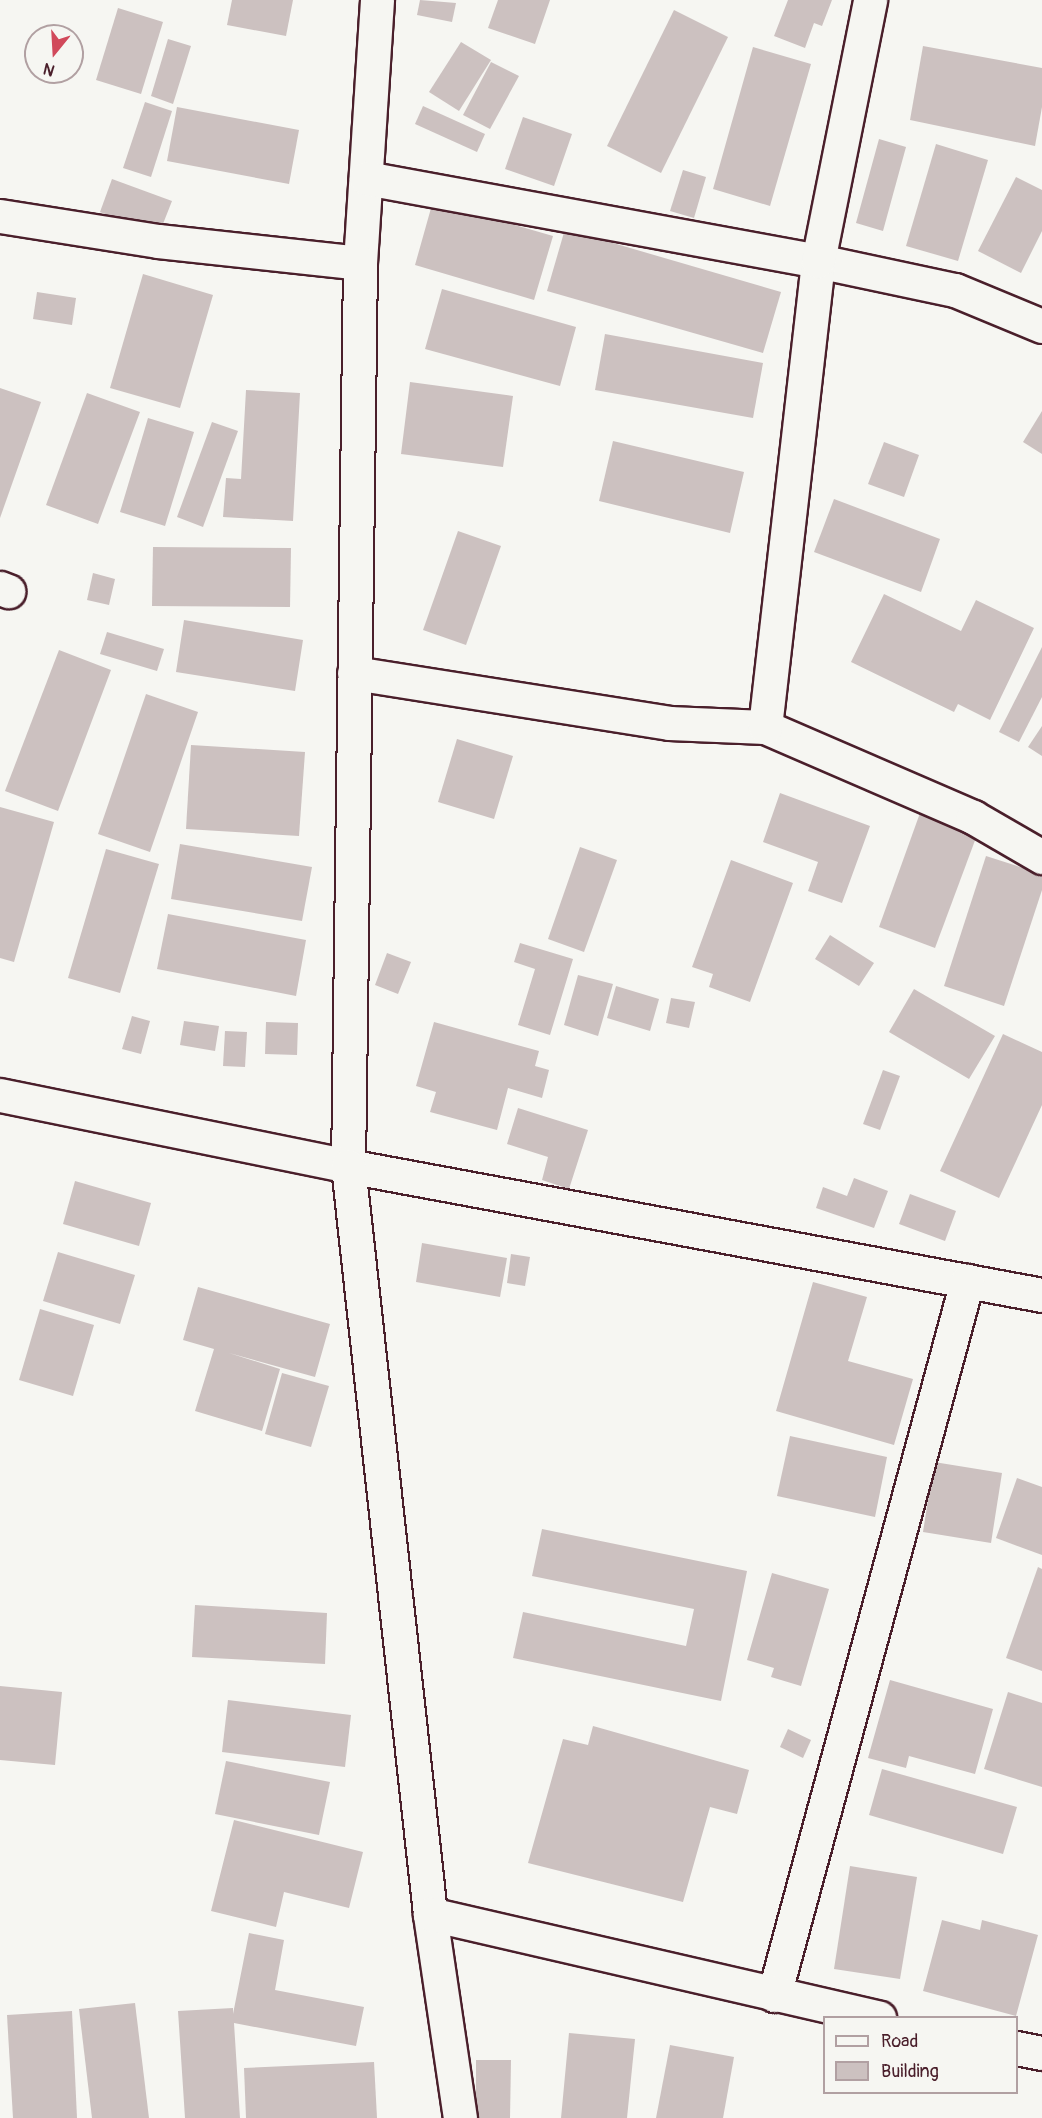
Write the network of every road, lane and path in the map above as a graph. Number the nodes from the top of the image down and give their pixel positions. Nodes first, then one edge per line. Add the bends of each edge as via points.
1 (377, 0) edge
2 (870, 0) edge
3 (366, 178) junction
4 (0, 216) edge
5 (818, 261) junction
6 (360, 263) junction
7 (1042, 326) edge
8 (354, 673) junction
9 (765, 728) junction
10 (1042, 857) edge
11 (0, 1095) edge
12 (348, 1166) junction
13 (967, 1281) junction
14 (1042, 1295) edge
15 (430, 1914) junction
16 (774, 1995) junction
17 (870, 2016) edge
18 (1018, 2048) edge
19 (1042, 2053) edge
20 (460, 2118) edge

1 - 3 street
2 - 5 street
3 - 5 street
3 - 6 street
4 - 6 street via 158,241
5 - 7 street via 955,290
5 - 9 street
6 - 8 street
8 - 9 street via 669,723
8 - 12 street
9 - 10 street via 973,817
11 - 12 street
12 - 13 street
12 - 15 street
13 - 14 street
13 - 16 street
15 - 16 street
15 - 20 street
16 - 17 street
18 - 19 street

